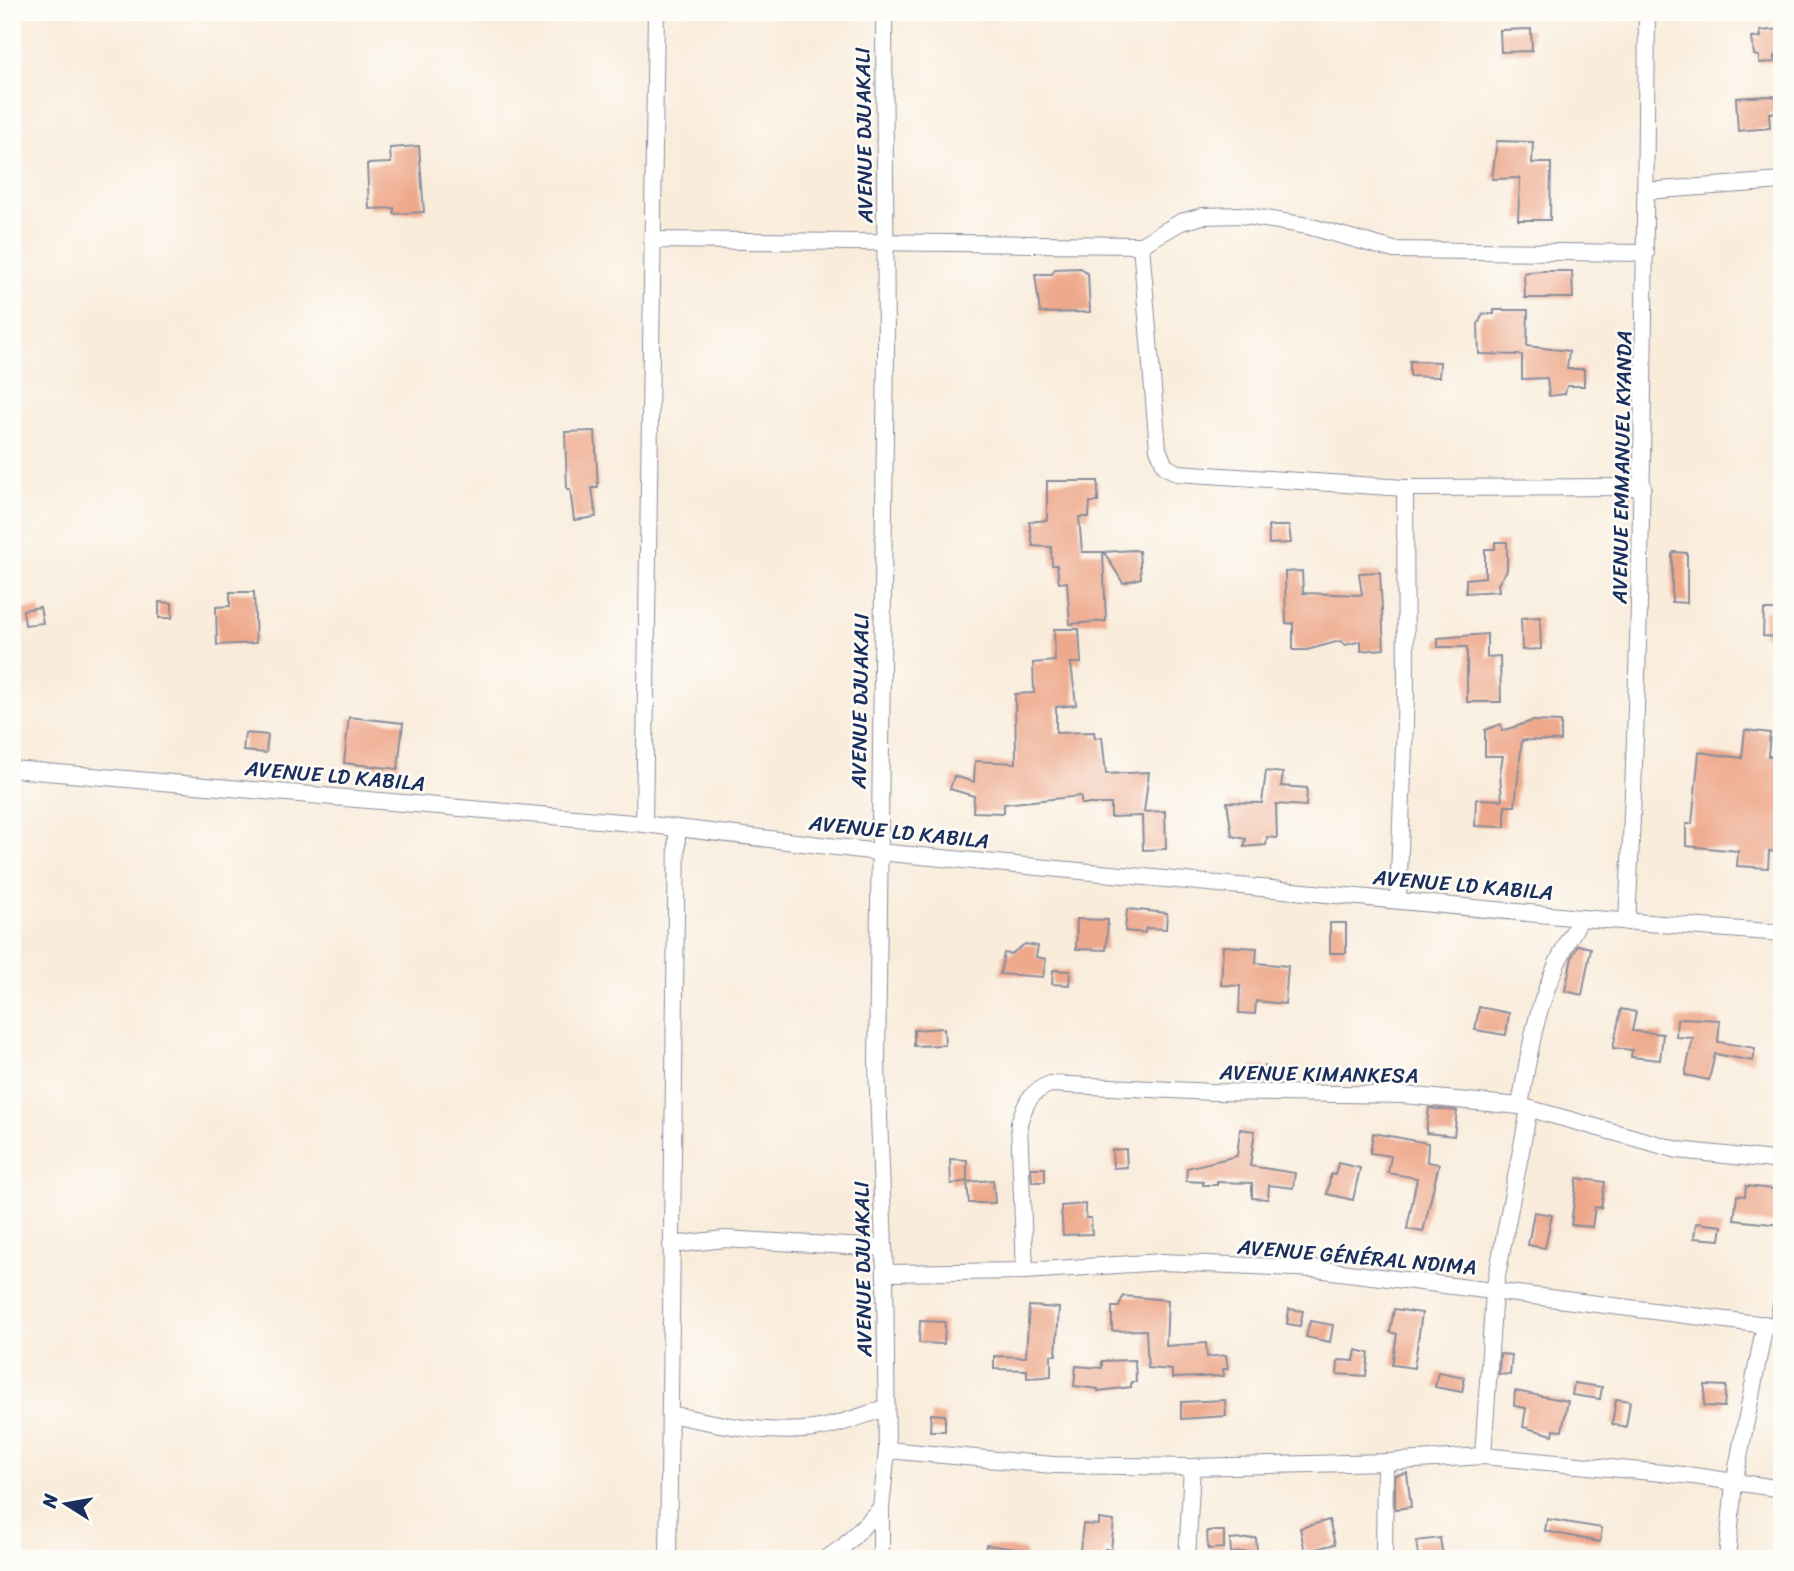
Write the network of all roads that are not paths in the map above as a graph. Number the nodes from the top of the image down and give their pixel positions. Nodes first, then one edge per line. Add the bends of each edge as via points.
1 (656, 12) edge
2 (884, 12) edge
3 (1647, 12) edge
4 (1782, 181) edge
5 (1646, 191) junction
6 (652, 240) junction
7 (886, 241) junction
8 (1141, 245) junction
9 (1646, 253) junction
10 (1643, 487) junction
11 (1405, 488) junction
12 (12, 769) edge
13 (644, 824) junction
14 (677, 830) junction
15 (878, 852) junction
16 (1398, 900) junction
17 (1581, 918) junction
18 (1628, 922) junction
19 (1782, 933) edge
20 (1525, 1107) junction
21 (1782, 1161) edge
22 (671, 1245) junction
23 (884, 1248) junction
24 (1025, 1270) junction
25 (885, 1273) junction
26 (1494, 1291) junction
27 (1782, 1300) edge
28 (1774, 1325) edge
29 (886, 1408) junction
30 (670, 1414) junction
31 (887, 1450) junction
32 (1483, 1456) junction
33 (1385, 1462) junction
34 (1192, 1467) junction
35 (1734, 1483) junction
36 (1782, 1489) edge
37 (881, 1508) junction
38 (668, 1559) edge
39 (826, 1559) edge
40 (881, 1559) edge
41 (1188, 1559) edge
42 (1384, 1559) edge
43 (1727, 1559) edge

1 - 6 street
2 - 7 street, AVENUE DJUAKALI
3 - 5 street, AVENUE EMMANUEL KYANDA
4 - 5 street
5 - 9 street, AVENUE EMMANUEL KYANDA
6 - 7 street
6 - 13 street
7 - 8 street
7 - 15 street, AVENUE DJUAKALI
8 - 9 street via 1181,222 1241,215 1308,226 1394,250
8 - 11 street via 1158,449 1165,466 1192,476
9 - 10 street, AVENUE EMMANUEL KYANDA
10 - 11 street
10 - 18 street, AVENUE EMMANUEL KYANDA
11 - 16 street via 1406,695
12 - 13 street, AVENUE LD KABILA
13 - 14 street, AVENUE LD KABILA
14 - 15 street, AVENUE LD KABILA
14 - 22 street
15 - 16 street, AVENUE LD KABILA
15 - 23 street, AVENUE DJUAKALI via 877,1064
16 - 17 street, AVENUE LD KABILA
17 - 18 street, AVENUE LD KABILA
17 - 20 street via 1555,963 1541,1002
18 - 19 street, AVENUE LD KABILA
20 - 21 street, AVENUE KIMANKESA via 1678,1150
20 - 24 street, AVENUE KIMANKESA via 1403,1095 1050,1084 1026,1100 1020,1123
20 - 26 street
22 - 23 street via 725,1239
22 - 30 street
23 - 25 street, AVENUE DJUAKALI
24 - 25 street, AVENUE GÉNÉRAL NDIMA
24 - 26 street, AVENUE GÉNÉRAL NDIMA via 1191,1264 1317,1269
25 - 29 street, AVENUE DJUAKALI
26 - 28 street, AVENUE GÉNÉRAL NDIMA
26 - 32 street
27 - 28 street
28 - 35 street
29 - 30 street via 816,1429 774,1432
29 - 31 street, AVENUE DJUAKALI
30 - 38 street
31 - 34 street via 1053,1465
31 - 37 street, AVENUE DJUAKALI
32 - 33 street
32 - 35 street
33 - 34 street
33 - 42 street
34 - 41 street
35 - 36 street
35 - 43 street
37 - 39 street
37 - 40 street, AVENUE DJUAKALI

